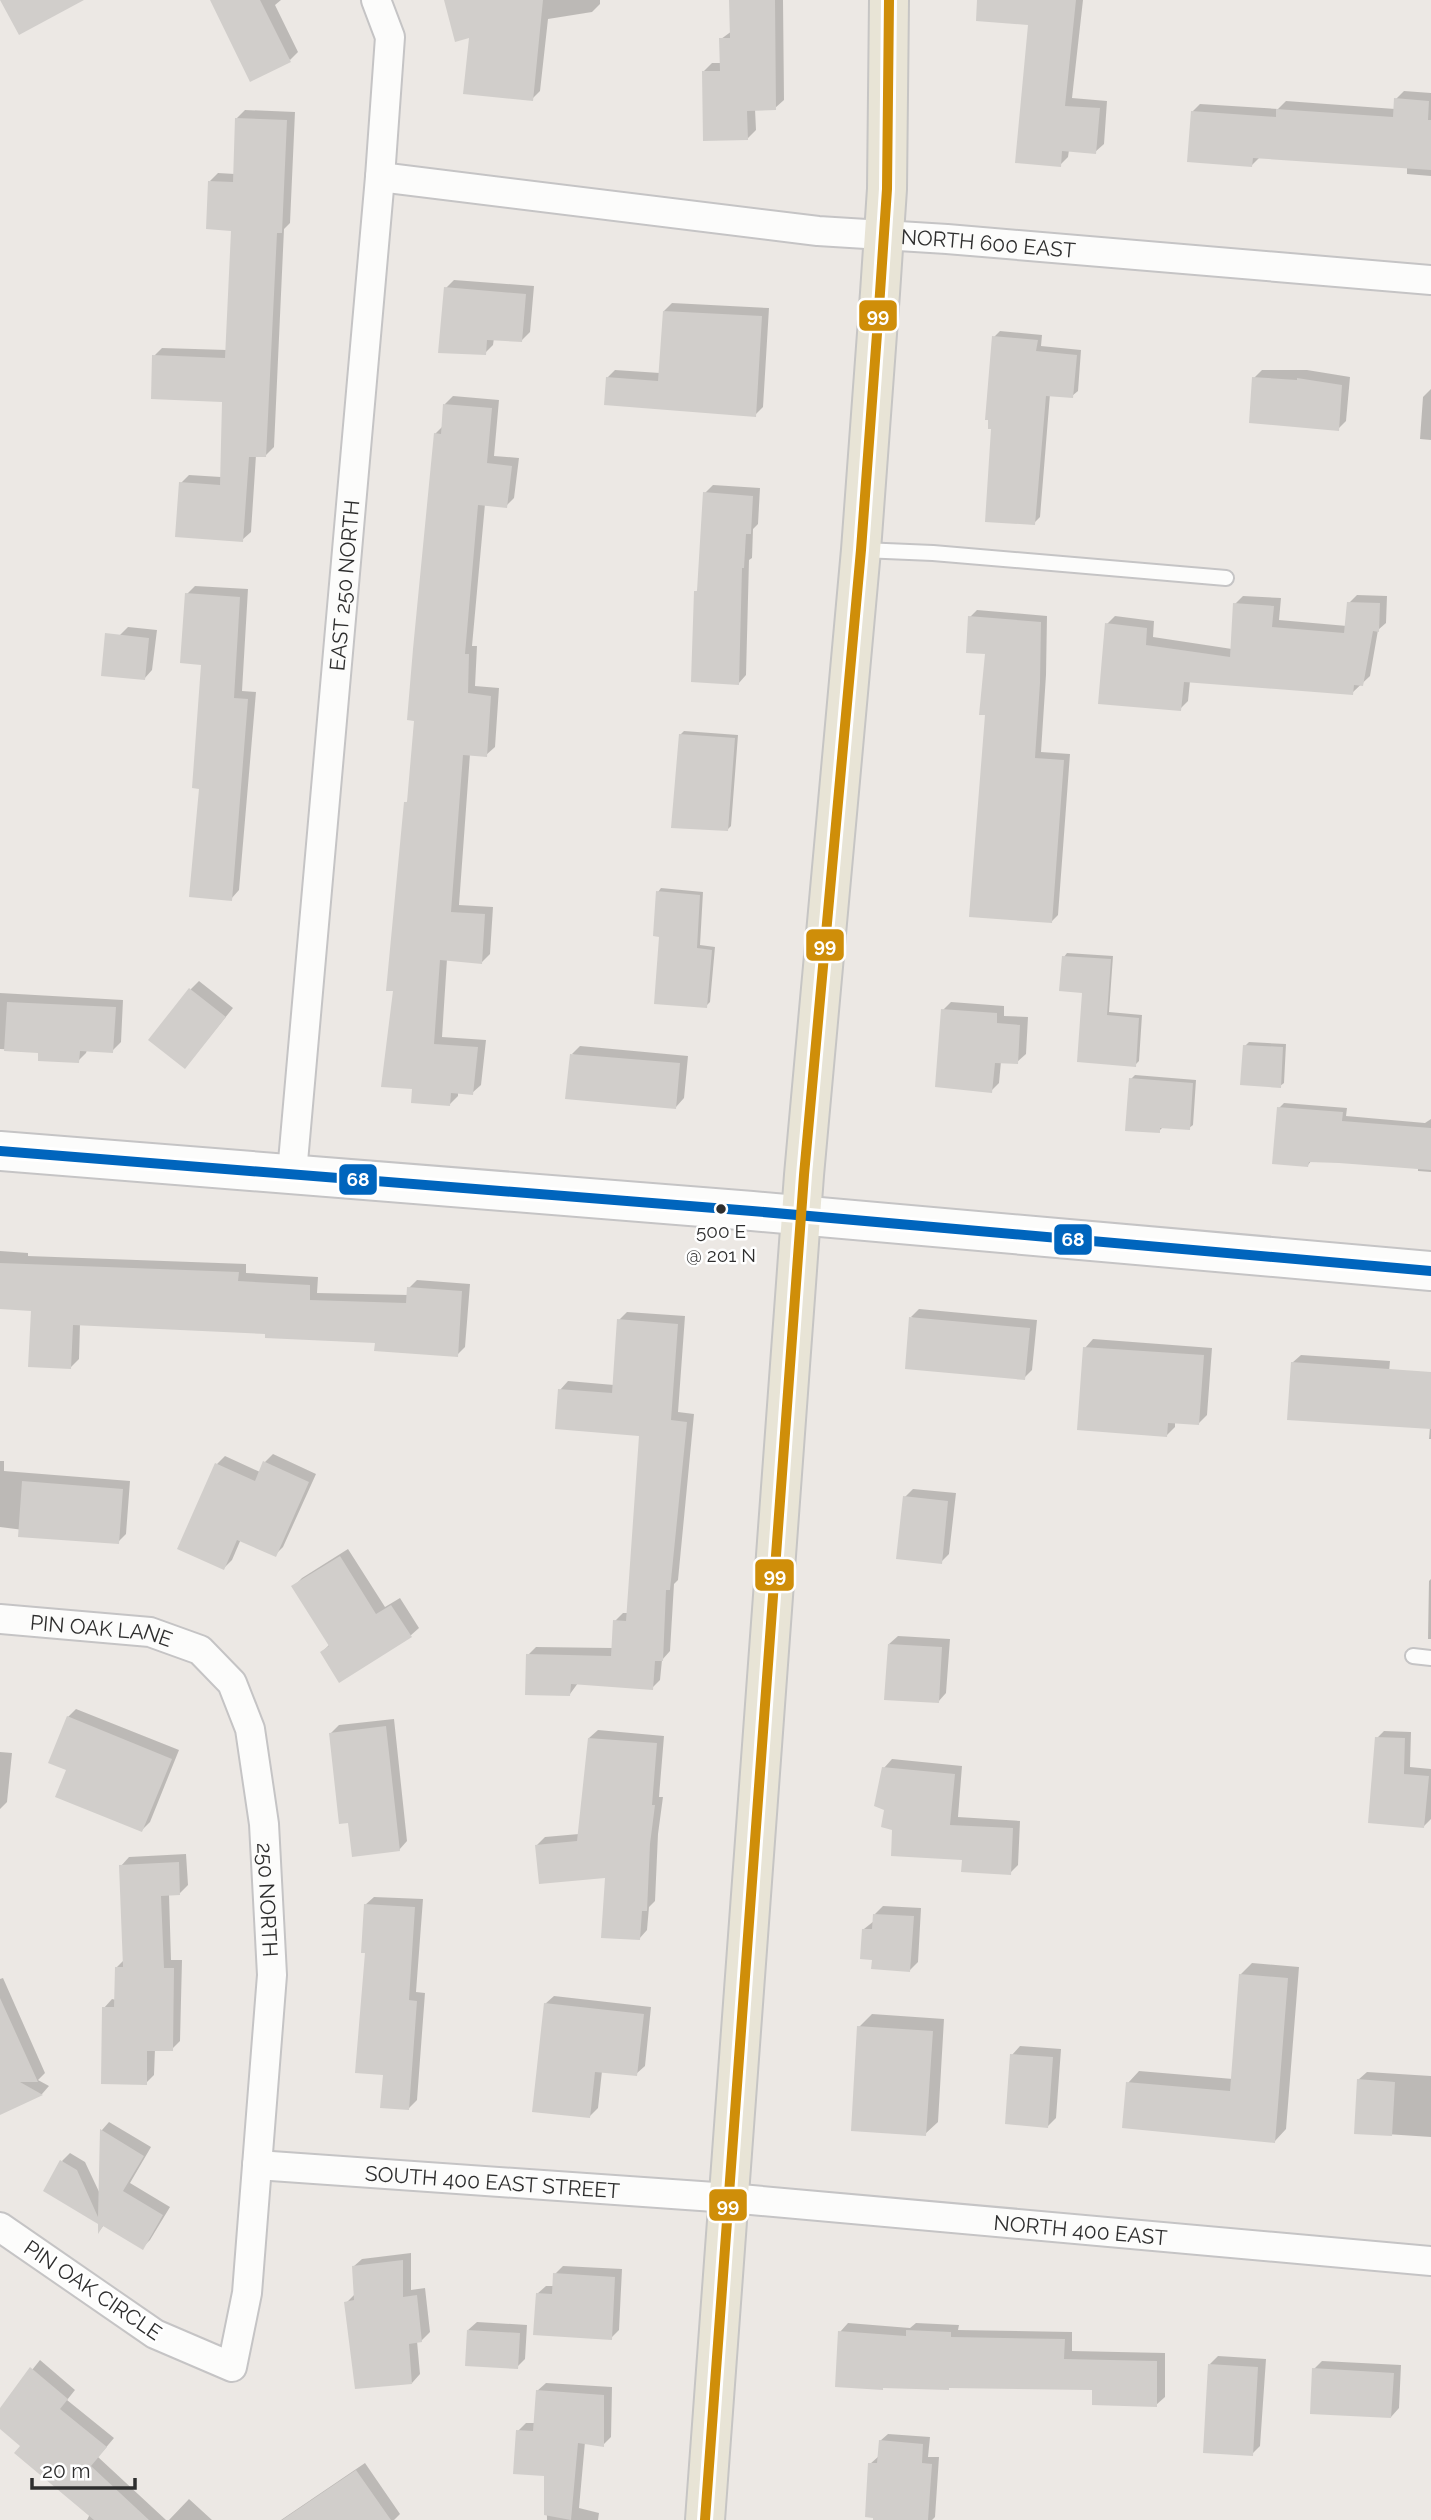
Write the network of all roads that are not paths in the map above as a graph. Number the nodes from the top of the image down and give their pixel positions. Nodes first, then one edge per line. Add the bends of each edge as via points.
1 (376, 0) edge
2 (889, 0) edge
3 (380, 177) junction
4 (883, 235) junction
5 (1431, 280) edge
6 (861, 550) junction
7 (1226, 578) dead end
8 (0, 1151) edge
9 (292, 1173) junction
10 (801, 1216) junction
11 (1431, 1270) edge
12 (0, 1619) edge
13 (200, 1650) joint
14 (1413, 1656) dead end
15 (1431, 1658) edge
16 (257, 2165) junction
17 (729, 2198) junction
18 (0, 2227) edge
19 (1431, 2261) edge
20 (705, 2520) edge

1 - 3 street, EAST 250 NORTH via 390,37
2 - 4 main road
3 - 4 street, NORTH 600 EAST
3 - 9 street, EAST 250 NORTH
4 - 5 street, NORTH 600 EAST
4 - 6 main road
6 - 7 lane
6 - 10 main road
8 - 9 street
9 - 10 street
10 - 11 street
10 - 17 main road
12 - 13 street, PIN OAK LANE via 149,1632
13 - 16 street, 250 NORTH via 232,1683 250,1729 264,1824 272,1975
14 - 15 lane
16 - 17 street, SOUTH 400 EAST STREET
16 - 18 street, PIN OAK CIRCLE via 247,2293 232,2367 155,2334
17 - 19 street, NORTH 400 EAST
17 - 20 main road

